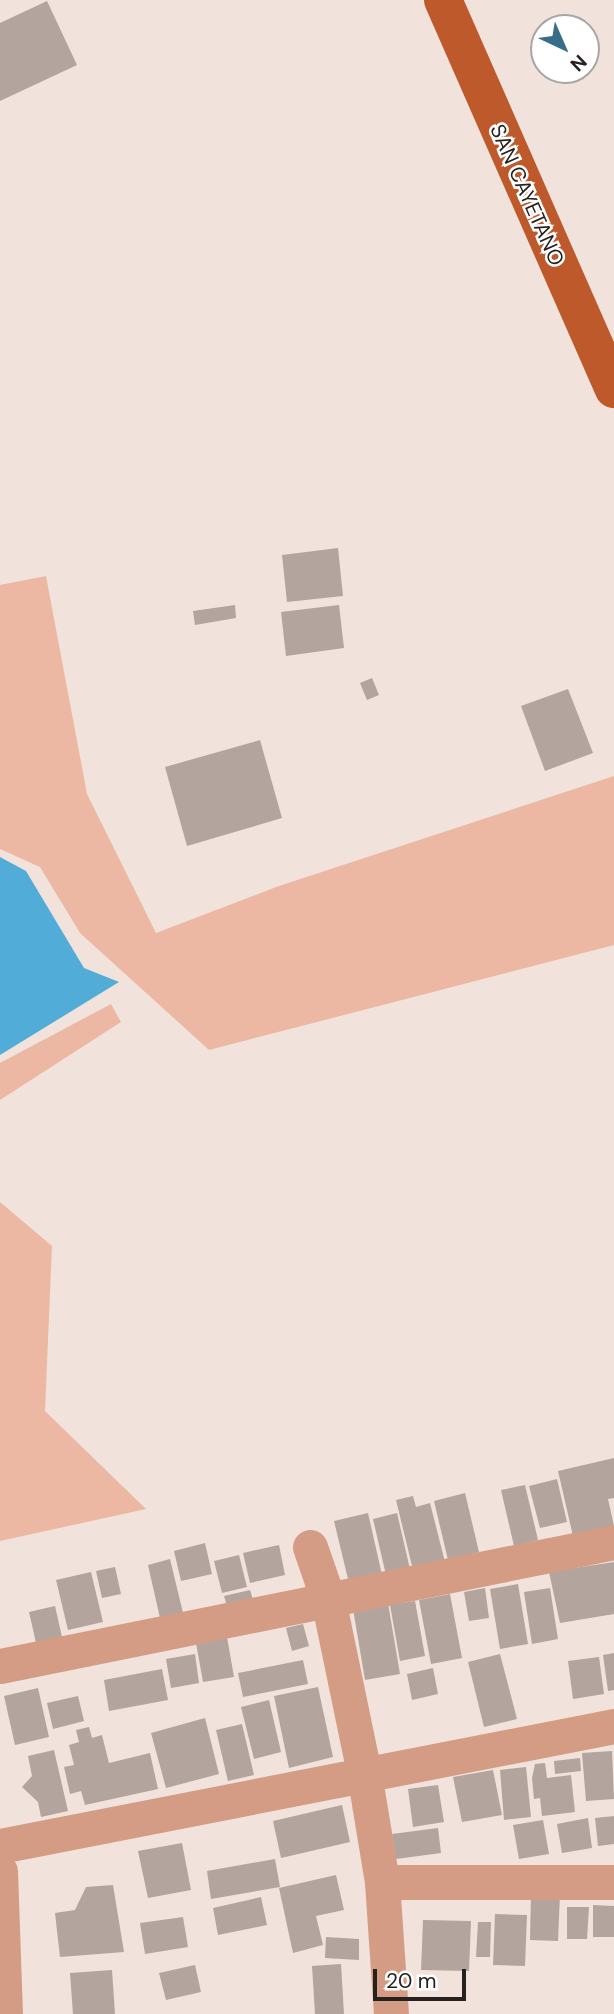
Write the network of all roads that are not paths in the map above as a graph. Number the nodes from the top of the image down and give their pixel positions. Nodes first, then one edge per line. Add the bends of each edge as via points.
1 (443, 0) edge
2 (614, 389) edge
3 (614, 1542) edge
4 (310, 1547) dead end
5 (328, 1599) junction
6 (0, 1666) edge
7 (614, 1726) edge
8 (364, 1773) junction
9 (0, 1846) edge
10 (0, 1871) edge
11 (382, 1882) junction
12 (614, 1882) edge
13 (5, 2014) edge
14 (391, 2014) edge

1 - 2 main road, SAN CAYETANO
3 - 5 street
4 - 5 street
5 - 6 street
5 - 8 street
7 - 8 street
8 - 9 street
8 - 11 street
10 - 13 street
11 - 12 street
11 - 14 street

